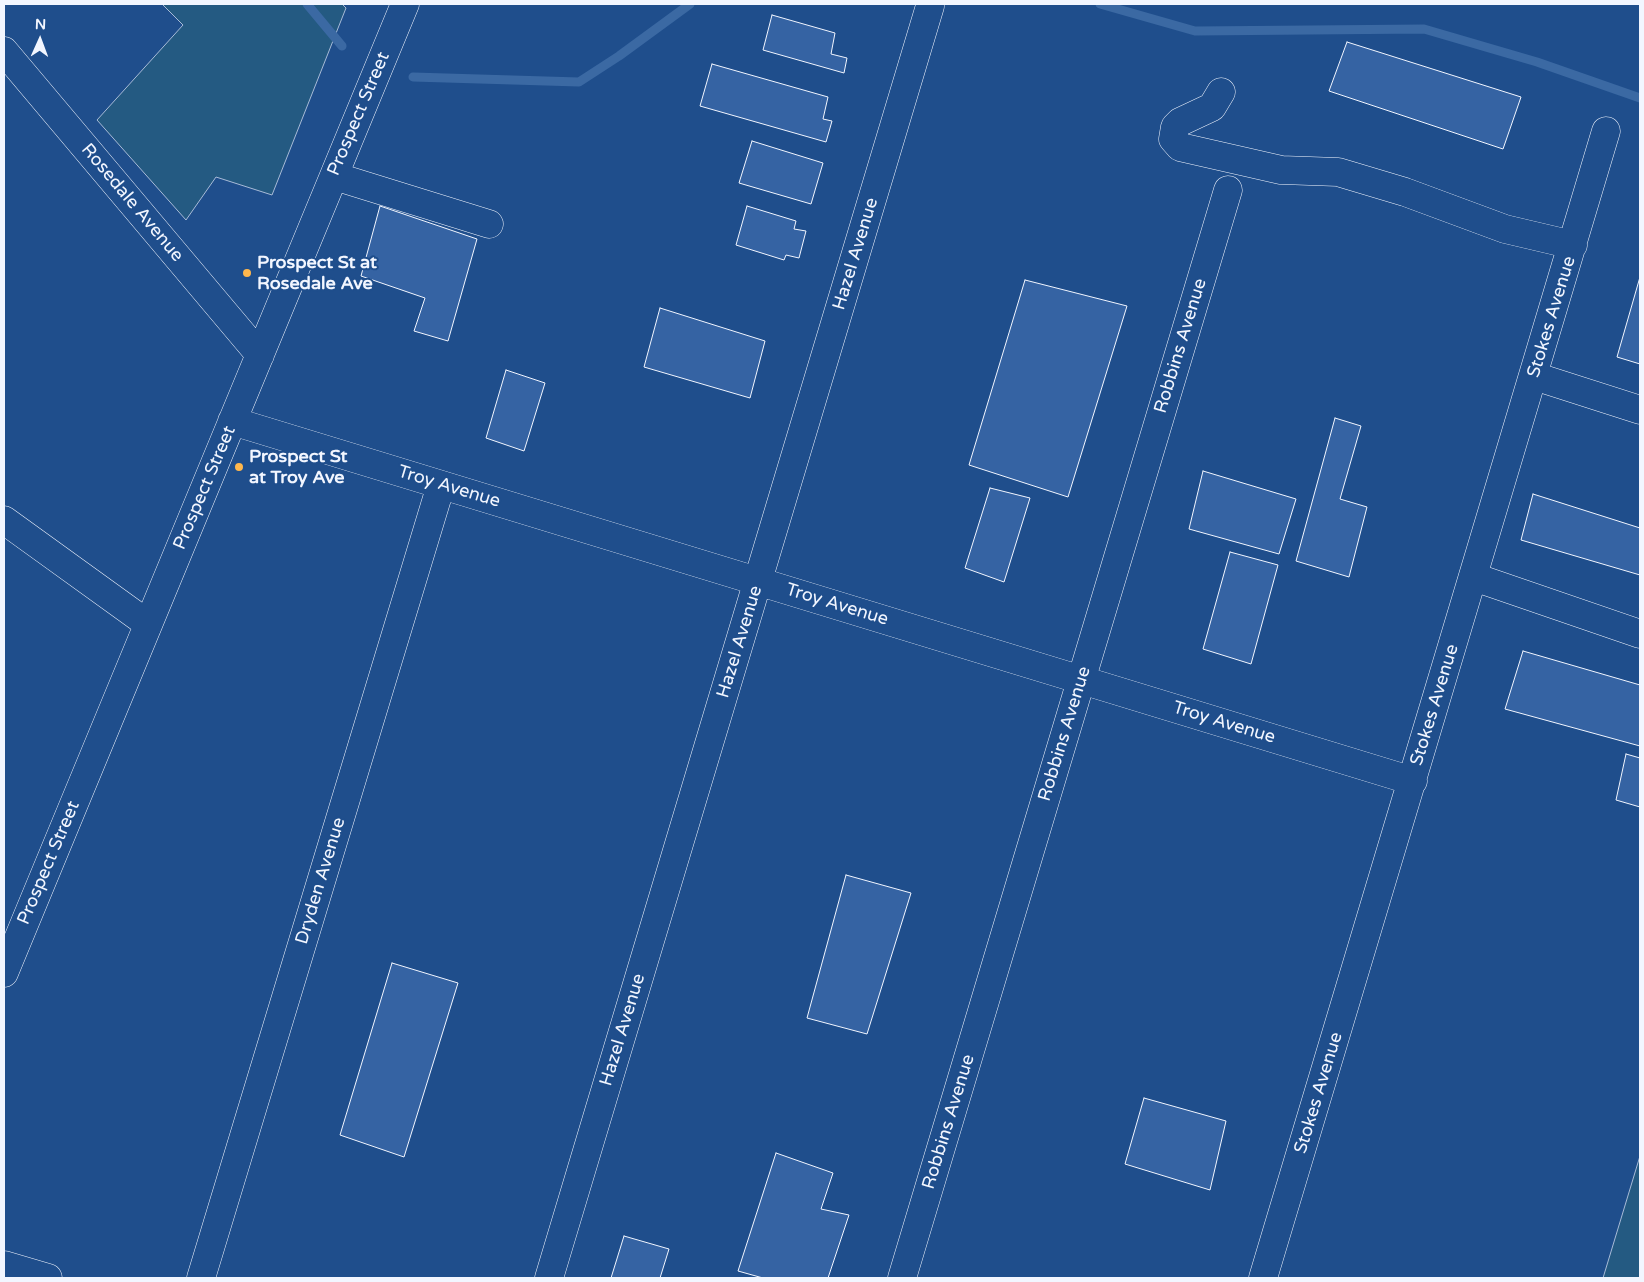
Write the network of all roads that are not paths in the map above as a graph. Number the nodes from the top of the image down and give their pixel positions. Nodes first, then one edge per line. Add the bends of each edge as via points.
1 (405, 4) edge
2 (930, 6) dead end
3 (4, 51) edge
4 (1221, 92) dead end
5 (1606, 131) dead end
6 (334, 176) junction
7 (1228, 190) dead end
8 (489, 224) dead end
9 (1573, 245) junction
10 (260, 355) junction
11 (1534, 376) junction
12 (1640, 410) edge
13 (232, 421) junction
14 (441, 485) junction
15 (4, 520) edge
16 (1474, 577) junction
17 (758, 581) junction
18 (148, 624) junction
19 (1640, 634) edge
20 (1081, 680) junction
21 (1413, 780) junction
22 (13, 924) edge
23 (4, 973) edge
24 (4, 1265) edge
25 (48, 1278) edge
26 (201, 1278) edge
27 (549, 1278) edge
28 (902, 1278) edge
29 (1263, 1278) edge

1 - 6 street, Prospect Street
2 - 17 street, Hazel Avenue
3 - 10 street, Rosedale Avenue
4 - 9 street via 1212,107 1174,127 1173,138 1180,147 1281,170 1338,172 1405,192 1505,229
5 - 9 street, Stokes Avenue
6 - 8 street
6 - 10 street, Prospect Street
7 - 20 street, Robbins Avenue
9 - 11 street, Stokes Avenue
10 - 13 street, Prospect Street
11 - 12 street
11 - 16 street, Stokes Avenue
13 - 14 street, Troy Avenue
13 - 18 street, Prospect Street
14 - 17 street, Troy Avenue
14 - 26 street, Dryden Avenue
15 - 18 street
16 - 19 street
16 - 21 street, Stokes Avenue
17 - 20 street, Troy Avenue
17 - 27 street, Hazel Avenue
18 - 22 street, Prospect Street
20 - 21 street, Troy Avenue
20 - 28 street, Robbins Avenue
21 - 29 street, Stokes Avenue
22 - 23 street, Prospect Street
24 - 25 street

